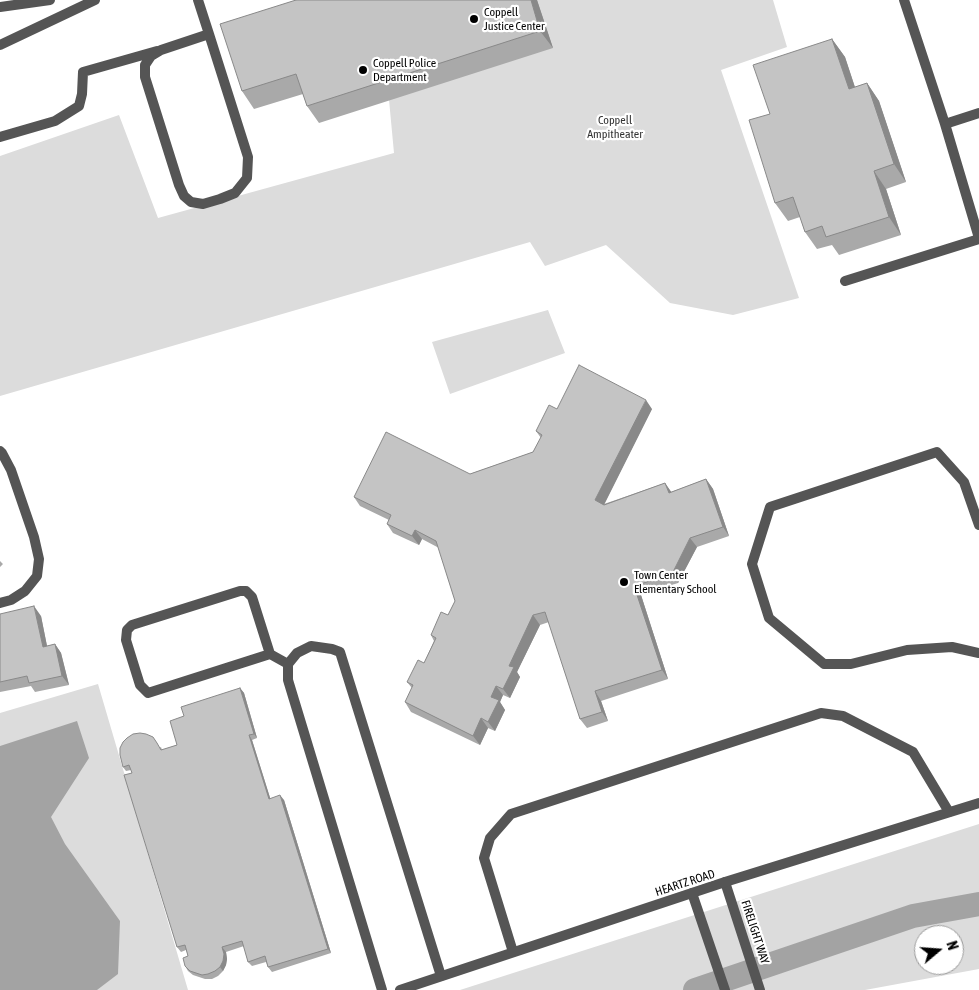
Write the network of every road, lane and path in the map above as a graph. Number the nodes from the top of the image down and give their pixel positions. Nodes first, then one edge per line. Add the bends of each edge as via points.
1 (50, 0) edge
2 (95, 0) edge
3 (198, 0) edge
4 (904, 0) edge
5 (0, 7) edge
6 (209, 34) junction
7 (0, 45) edge
8 (161, 50) junction
9 (979, 114) edge
10 (945, 124) junction
11 (0, 136) edge
12 (979, 238) edge
13 (845, 281) dead end
14 (0, 451) edge
15 (979, 525) edge
16 (0, 603) edge
17 (979, 653) edge
18 (270, 654) junction
19 (288, 664) junction
20 (979, 803) edge
21 (949, 812) junction
22 (725, 882) junction
23 (692, 893) junction
24 (513, 952) junction
25 (441, 976) junction
26 (382, 990) edge
27 (400, 990) edge
28 (725, 990) edge
29 (760, 990) edge

1 - 5 street
2 - 7 street
3 - 6 street
4 - 10 street
6 - 8 street
6 - 8 street via 248,157 247,178 235,193 220,199 202,204 192,202 184,196 179,185 145,77 145,65
8 - 11 street via 83,72 79,106 56,121
9 - 10 street
10 - 12 street
12 - 13 street
14 - 16 street via 10,470 39,559 37,576 25,592
15 - 17 street via 964,482 937,452 770,507 752,564 769,618 824,664 851,664 907,650 943,647
18 - 18 street via 148,693 140,685 126,630 132,625 246,591 252,597
18 - 19 street
19 - 25 street via 296,653 311,646 340,652
19 - 26 street via 288,680
20 - 21 street, HEARTZ ROAD
21 - 22 street, HEARTZ ROAD
21 - 24 street via 913,752 843,716 821,713 511,814 490,838 484,858
22 - 23 street, HEARTZ ROAD
22 - 29 street, FIRELIGHT WAY
23 - 24 street, HEARTZ ROAD
23 - 28 street
24 - 25 street, HEARTZ ROAD
25 - 27 street, HEARTZ ROAD

